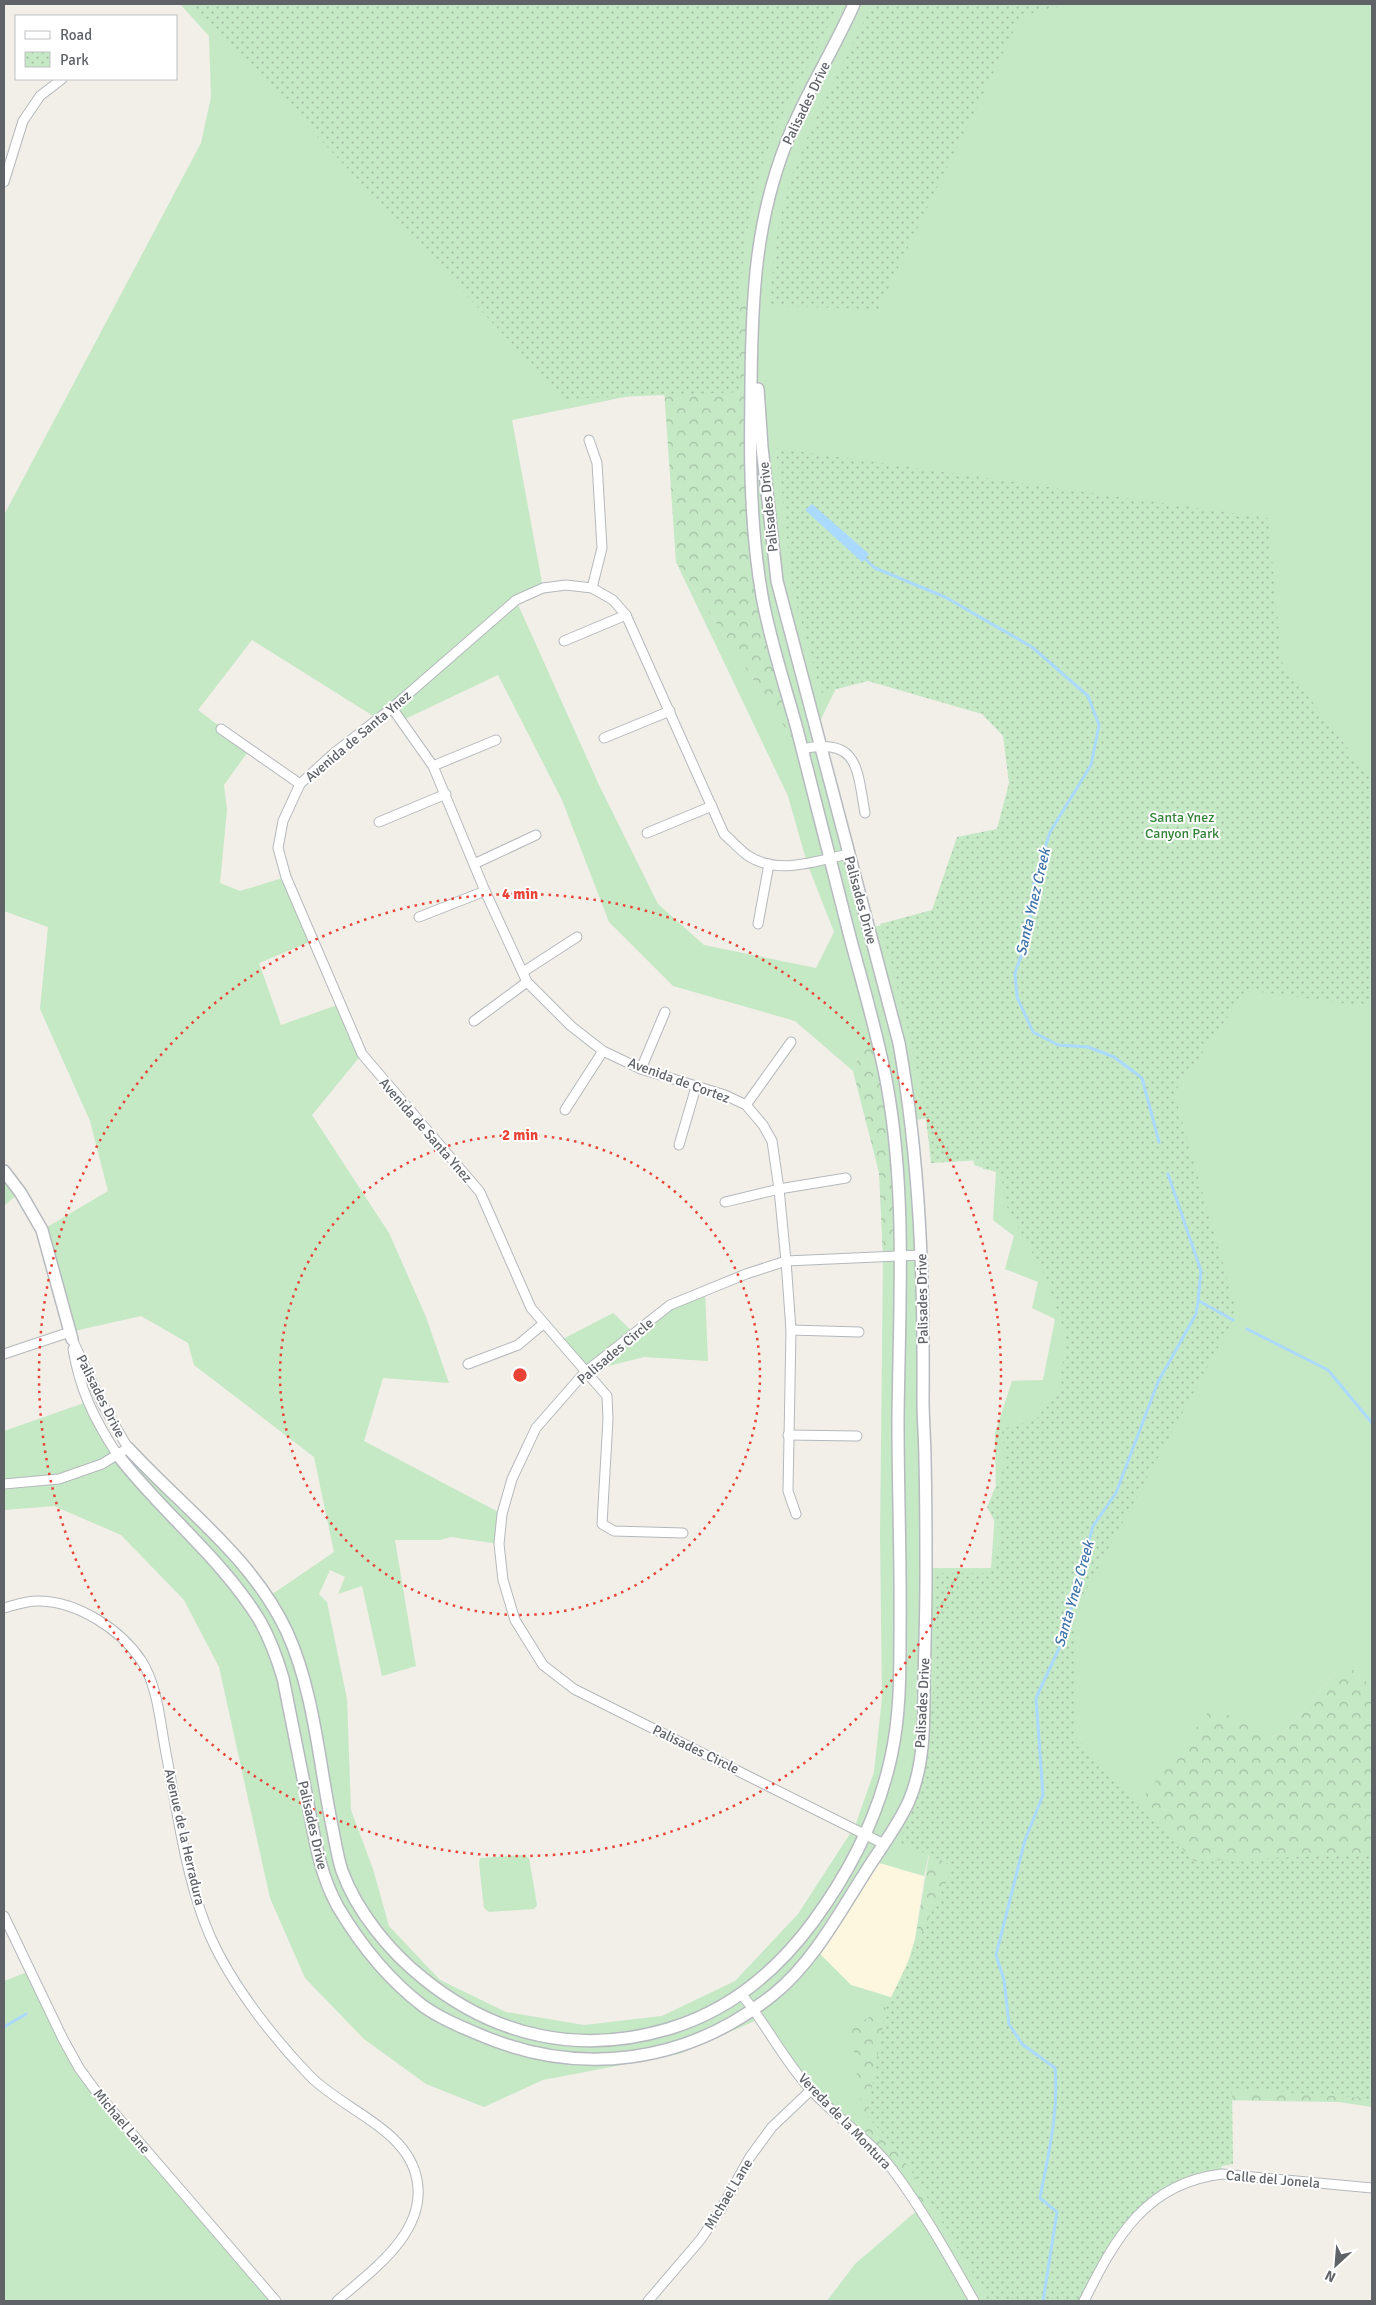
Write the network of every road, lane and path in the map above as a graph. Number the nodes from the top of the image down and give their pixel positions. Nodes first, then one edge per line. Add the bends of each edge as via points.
1 (854, 4) edge
2 (61, 80) edge
3 (4, 182) edge
4 (752, 295) junction
5 (589, 440) dead end
6 (592, 588) junction
7 (626, 615) junction
8 (564, 641) dead end
9 (392, 708) junction
10 (670, 711) junction
11 (221, 729) dead end
12 (604, 738) dead end
13 (496, 740) dead end
14 (820, 745) junction
15 (802, 749) junction
16 (432, 766) junction
17 (300, 784) junction
18 (446, 794) junction
19 (712, 806) junction
20 (865, 813) dead end
21 (379, 822) dead end
22 (647, 833) dead end
23 (536, 836) dead end
24 (848, 854) junction
25 (830, 858) junction
26 (474, 864) junction
27 (769, 864) junction
28 (485, 891) junction
29 (419, 917) dead end
30 (758, 924) dead end
31 (578, 937) dead end
32 (523, 972) junction
33 (527, 982) junction
34 (664, 1012) dead end
35 (474, 1021) dead end
36 (791, 1042) dead end
37 (603, 1051) junction
38 (641, 1069) junction
39 (696, 1087) junction
40 (746, 1105) junction
41 (565, 1110) dead end
42 (911, 1113) junction
43 (892, 1116) junction
44 (680, 1145) dead end
45 (4, 1171) edge
46 (846, 1178) dead end
47 (779, 1188) junction
48 (725, 1202) dead end
49 (900, 1254) junction
50 (921, 1255) junction
51 (786, 1261) junction
52 (543, 1324) junction
53 (790, 1330) junction
54 (859, 1332) dead end
55 (71, 1336) junction
56 (4, 1354) edge
57 (468, 1364) dead end
58 (585, 1372) junction
59 (788, 1435) junction
60 (857, 1436) dead end
61 (128, 1448) junction
62 (117, 1454) junction
63 (4, 1484) edge
64 (796, 1514) dead end
65 (683, 1533) dead end
66 (4, 1608) edge
67 (865, 1833) junction
68 (884, 1844) junction
69 (4, 1916) edge
70 (742, 1995) junction
71 (753, 2009) junction
72 (811, 2090) junction
73 (1372, 2188) edge
74 (276, 2301) edge
75 (337, 2301) edge
76 (648, 2301) edge
77 (974, 2301) edge
78 (1084, 2301) edge

1 - 4 street, Palisades Drive via 788,138 758,242
2 - 3 street via 40,96 23,121
4 - 14 street, Palisades Drive via 762,447 777,581
4 - 15 street, Palisades Drive via 751,480 759,567 767,616
5 - 6 street via 597,463 602,548
6 - 7 street, Avenida de Santa Ynez via 613,600
6 - 9 street, Avenida de Santa Ynez via 566,585 543,588 516,600
7 - 8 street
7 - 10 street, Avenida de Santa Ynez
9 - 16 street, Avenida de Cortez
9 - 17 street, Avenida de Santa Ynez
10 - 12 street
10 - 19 street, Avenida de Santa Ynez
11 - 17 street
13 - 16 street
14 - 15 street
14 - 20 street via 848,754 856,763
14 - 24 street, Palisades Drive
15 - 25 street, Palisades Drive
16 - 18 street, Avenida de Cortez
17 - 52 street, Avenida de Santa Ynez via 283,821 278,848 286,877 362,1054 480,1192 531,1308
18 - 21 street
18 - 26 street, Avenida de Cortez
19 - 22 street
19 - 27 street, Avenida de Santa Ynez via 724,834 748,856
23 - 26 street
24 - 25 street, Avenida de Santa Ynez
24 - 42 street, Palisades Drive via 899,1043
25 - 27 street, Avenida de Santa Ynez via 790,866
25 - 43 street, Palisades Drive via 873,1020
26 - 28 street, Avenida de Cortez
27 - 30 street
28 - 29 street
28 - 32 street, Avenida de Cortez
31 - 32 street
32 - 33 street, Avenida de Cortez
33 - 35 street
33 - 37 street, Avenida de Cortez via 570,1026
34 - 38 street
36 - 40 street
37 - 38 street, Avenida de Cortez
37 - 41 street
38 - 39 street, Avenida de Cortez
39 - 40 street, Avenida de Cortez via 726,1095
39 - 44 street
40 - 47 street, Avenida de Cortez via 772,1141
42 - 43 street
42 - 50 street, Palisades Drive
43 - 49 street, Palisades Drive via 901,1196
45 - 55 street, Palisades Drive via 42,1230
46 - 47 street
47 - 48 street
47 - 51 street, Avenida de Cortez
49 - 50 street, Palisades Circle
49 - 51 street, Palisades Circle
49 - 67 street, Palisades Drive via 901,1620 898,1711 885,1780
50 - 68 street, Palisades Drive via 926,1459 923,1738 910,1798
51 - 53 street, Avenida de Cortez
51 - 58 street, Palisades Circle via 670,1305
52 - 57 street via 518,1345
52 - 58 street, Avenida de Santa Ynez
53 - 54 street
53 - 59 street, Avenida de Cortez
55 - 56 street
55 - 61 street, Palisades Drive via 103,1405
55 - 62 street, Palisades Drive via 78,1379 86,1400
58 - 65 street, Avenida de Santa Ynez via 607,1396 602,1524 614,1531
58 - 67 street, Palisades Circle via 536,1428 512,1480 502,1514 499,1544 503,1580 515,1620 543,1666 574,1689
59 - 60 street
59 - 64 street, Avenida de Cortez via 788,1491
61 - 62 street
61 - 70 street, Palisades Drive via 255,1578 285,1627 304,1680 342,1870 376,1930 408,1965 472,2013 526,2033 555,2039 592,2041 647,2034 690,2022
62 - 63 street via 102,1464 59,1480
62 - 71 street, Palisades Drive via 220,1569 260,1622 283,1678 318,1854 330,1888 371,1956 406,1992 428,2010 504,2045 579,2060 627,2058 670,2049 711,2033
66 - 75 street, Avenue de la Herradura via 40,1600 81,1611 104,1624 141,1661 156,1697 196,1897 211,1938 276,2040 312,2079 392,2136 406,2152 418,2180 415,2216 403,2238 387,2256
67 - 68 street, Palisades Circle
67 - 70 street, Palisades Drive via 839,1885 799,1940
68 - 71 street, Palisades Drive via 849,1902 795,1975
69 - 74 street, Michael Lane via 79,2068
70 - 71 street, Vereda de la Montura
71 - 72 street, Vereda de la Montura
72 - 76 street, Michael Lane via 772,2127 750,2157 711,2224
72 - 77 street, Vereda de la Montura via 864,2138 892,2169
73 - 78 street, Calle del Jonela via 1245,2174 1201,2176 1182,2183 1144,2208 1131,2222 1115,2244

